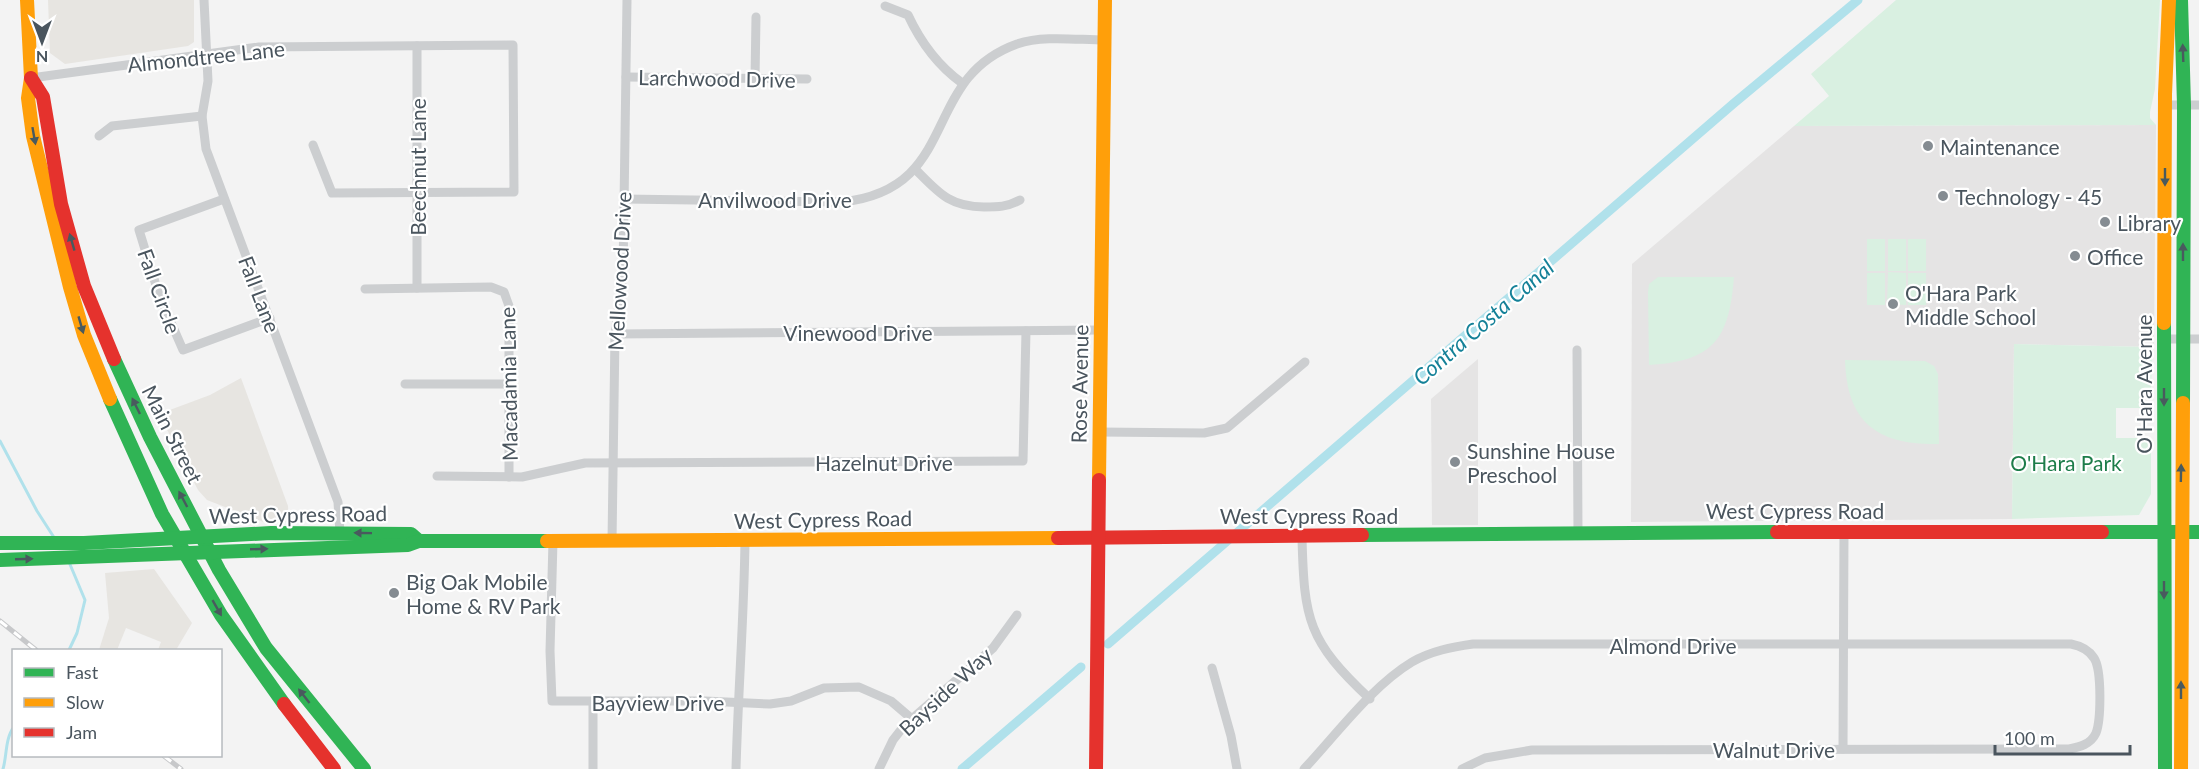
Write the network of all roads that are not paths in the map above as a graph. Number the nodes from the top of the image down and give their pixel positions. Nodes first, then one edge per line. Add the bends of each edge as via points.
1 (27, 0) edge
2 (204, 0) edge
3 (627, 0) edge
4 (1105, 0) edge
5 (2169, 0) edge
6 (2181, 0) edge
7 (885, 6) dead end
8 (756, 17) dead end
9 (1105, 40) junction
10 (417, 46) junction
11 (206, 53) junction
12 (626, 77) junction
13 (31, 78) junction
14 (755, 79) junction
15 (807, 80) dead end
16 (962, 83) junction
17 (2166, 105) junction
18 (2184, 105) junction
19 (2199, 105) edge
20 (202, 116) junction
21 (99, 136) dead end
22 (313, 145) dead end
23 (915, 169) junction
24 (417, 192) junction
25 (225, 199) junction
26 (624, 199) junction
27 (1020, 200) dead end
28 (417, 288) junction
29 (365, 289) dead end
30 (2183, 311) junction
31 (270, 318) junction
32 (2165, 318) junction
33 (1100, 330) junction
34 (1026, 331) junction
35 (615, 334) junction
36 (2164, 339) junction
37 (2183, 339) junction
38 (2199, 339) edge
39 (1577, 350) dead end
40 (1305, 362) dead end
41 (405, 384) dead end
42 (508, 384) junction
43 (1099, 432) junction
44 (613, 463) junction
45 (437, 477) dead end
46 (509, 477) junction
47 (1844, 531) junction
48 (2164, 531) junction
49 (2181, 531) junction
50 (2199, 532) edge
51 (340, 533) junction
52 (1578, 533) junction
53 (202, 536) junction
54 (1099, 537) junction
55 (1302, 537) junction
56 (176, 538) junction
57 (419, 541) junction
58 (553, 541) junction
59 (745, 541) junction
60 (612, 542) junction
61 (0, 543) edge
62 (210, 551) junction
63 (185, 553) junction
64 (0, 560) edge
65 (1017, 615) dead end
66 (1844, 645) junction
67 (1212, 668) dead end
68 (1370, 699) junction
69 (593, 701) junction
70 (737, 702) junction
71 (912, 719) junction
72 (2088, 742) joint
73 (1844, 749) junction
74 (334, 769) edge
75 (364, 769) edge
76 (593, 769) edge
77 (736, 769) edge
78 (879, 769) edge
79 (1096, 769) edge
80 (1237, 769) edge
81 (1304, 769) edge
82 (1462, 769) edge
83 (2165, 769) edge
84 (2181, 769) edge

1 - 13 street, Main Street
2 - 11 street, Fall Lane
3 - 12 street, Mellowood Drive
4 - 9 street, Rose Avenue
5 - 17 street, O'Hara Avenue
18 -> 6 street, O'Hara Avenue
7 - 16 street via 908,15 932,55
8 - 14 street
9 - 16 street, Anvilwood Drive via 1044,39 1019,44 992,55
9 - 33 street, Rose Avenue
10 - 11 street, Almondtree Lane via 259,47
10 - 24 street, Beechnut Lane
10 - 24 street, Almondtree Lane via 513,45 514,192
11 - 13 street, Almondtree Lane
11 - 20 street, Fall Lane via 208,95
12 - 14 street, Larchwood Drive
12 - 26 street, Mellowood Drive
53 -> 13 street, Main Street via 150,437 95,318 61,204 44,98
13 -> 56 street, Main Street via 28,98 42,178 84,335 143,475
14 - 15 street, Larchwood Drive
16 - 23 street, Anvilwood Drive
17 - 18 street
17 -> 32 street, O'Hara Avenue
18 - 19 street
30 -> 18 street, O'Hara Avenue
20 - 21 street via 112,126
20 - 25 street, Fall Lane via 206,149
22 - 24 street via 332,193
23 - 26 street, Anvilwood Drive via 892,188 851,201
23 - 27 street via 944,198 966,207 1007,207
24 - 28 street, Beechnut Lane
25 - 31 street, Fall Lane
25 - 31 street, Fall Circle via 139,230 159,296 183,350
26 - 35 street, Mellowood Drive via 623,274
28 - 29 street
28 - 42 street, Macadamia Lane via 491,287 504,292 509,306
30 - 32 street
30 - 37 street, O'Hara Avenue
31 - 51 street, Fall Lane via 338,502
32 - 36 street, O'Hara Avenue
33 - 34 street, Vinewood Drive
33 - 43 street, Rose Avenue
34 - 35 street, Vinewood Drive
34 - 44 street, Hazelnut Drive via 1023,461
35 - 44 street, Mellowood Drive
36 - 37 street
36 -> 48 street, O'Hara Avenue
37 - 38 street
49 -> 37 street, O'Hara Avenue
39 - 52 street
40 - 43 street via 1227,428 1204,433
41 - 42 street
42 - 46 street, Macadamia Lane
43 - 54 street, Rose Avenue
44 - 46 street via 585,463 540,475
44 - 60 street, Mellowood Drive
45 - 46 street
47 - 48 street, West Cypress Road
47 - 52 street, West Cypress Road
47 - 66 street
48 - 49 street, West Cypress Road
48 -> 83 street, O'Hara Avenue
49 - 50 street, West Cypress Road
84 -> 49 street, O'Hara Avenue
51 - 53 street, West Cypress Road
57 -> 51 street, West Cypress Road via 411,534
52 - 55 street, West Cypress Road
53 - 56 street, West Cypress Road
53 - 62 street, Main Street
54 - 55 street, West Cypress Road
54 - 59 street, West Cypress Road
54 - 79 street, Rose Avenue
55 - 68 street via 1303,587 1311,622 1330,659
56 - 61 street, West Cypress Road
56 - 63 street, Main Street
57 - 58 street, West Cypress Road
62 -> 57 street, West Cypress Road via 408,545
58 - 60 street, West Cypress Road
58 - 69 street, Bayview Drive via 551,700
59 - 60 street, West Cypress Road
59 - 70 street via 744,627
62 - 63 street, West Cypress Road
75 -> 62 street, Main Street via 266,648
64 -> 63 street, West Cypress Road
63 -> 74 street, Main Street via 263,677
65 - 71 street, Bayside Way via 993,648
66 - 68 street, Almond Drive via 1452,647 1412,662
66 - 72 street, Almond Drive via 2071,644 2087,650 2098,669 2099,721
66 - 73 street
67 - 80 street
68 - 81 street, Almond Drive
69 - 70 street, Bayview Drive
69 - 76 street
70 - 71 street, Bayview Drive via 770,704 824,688 859,687 891,701
70 - 77 street
71 - 78 street, Bayside Way via 893,740
72 - 73 street, Walnut Drive via 2069,749
73 - 82 street, Walnut Drive via 1532,750 1496,755

